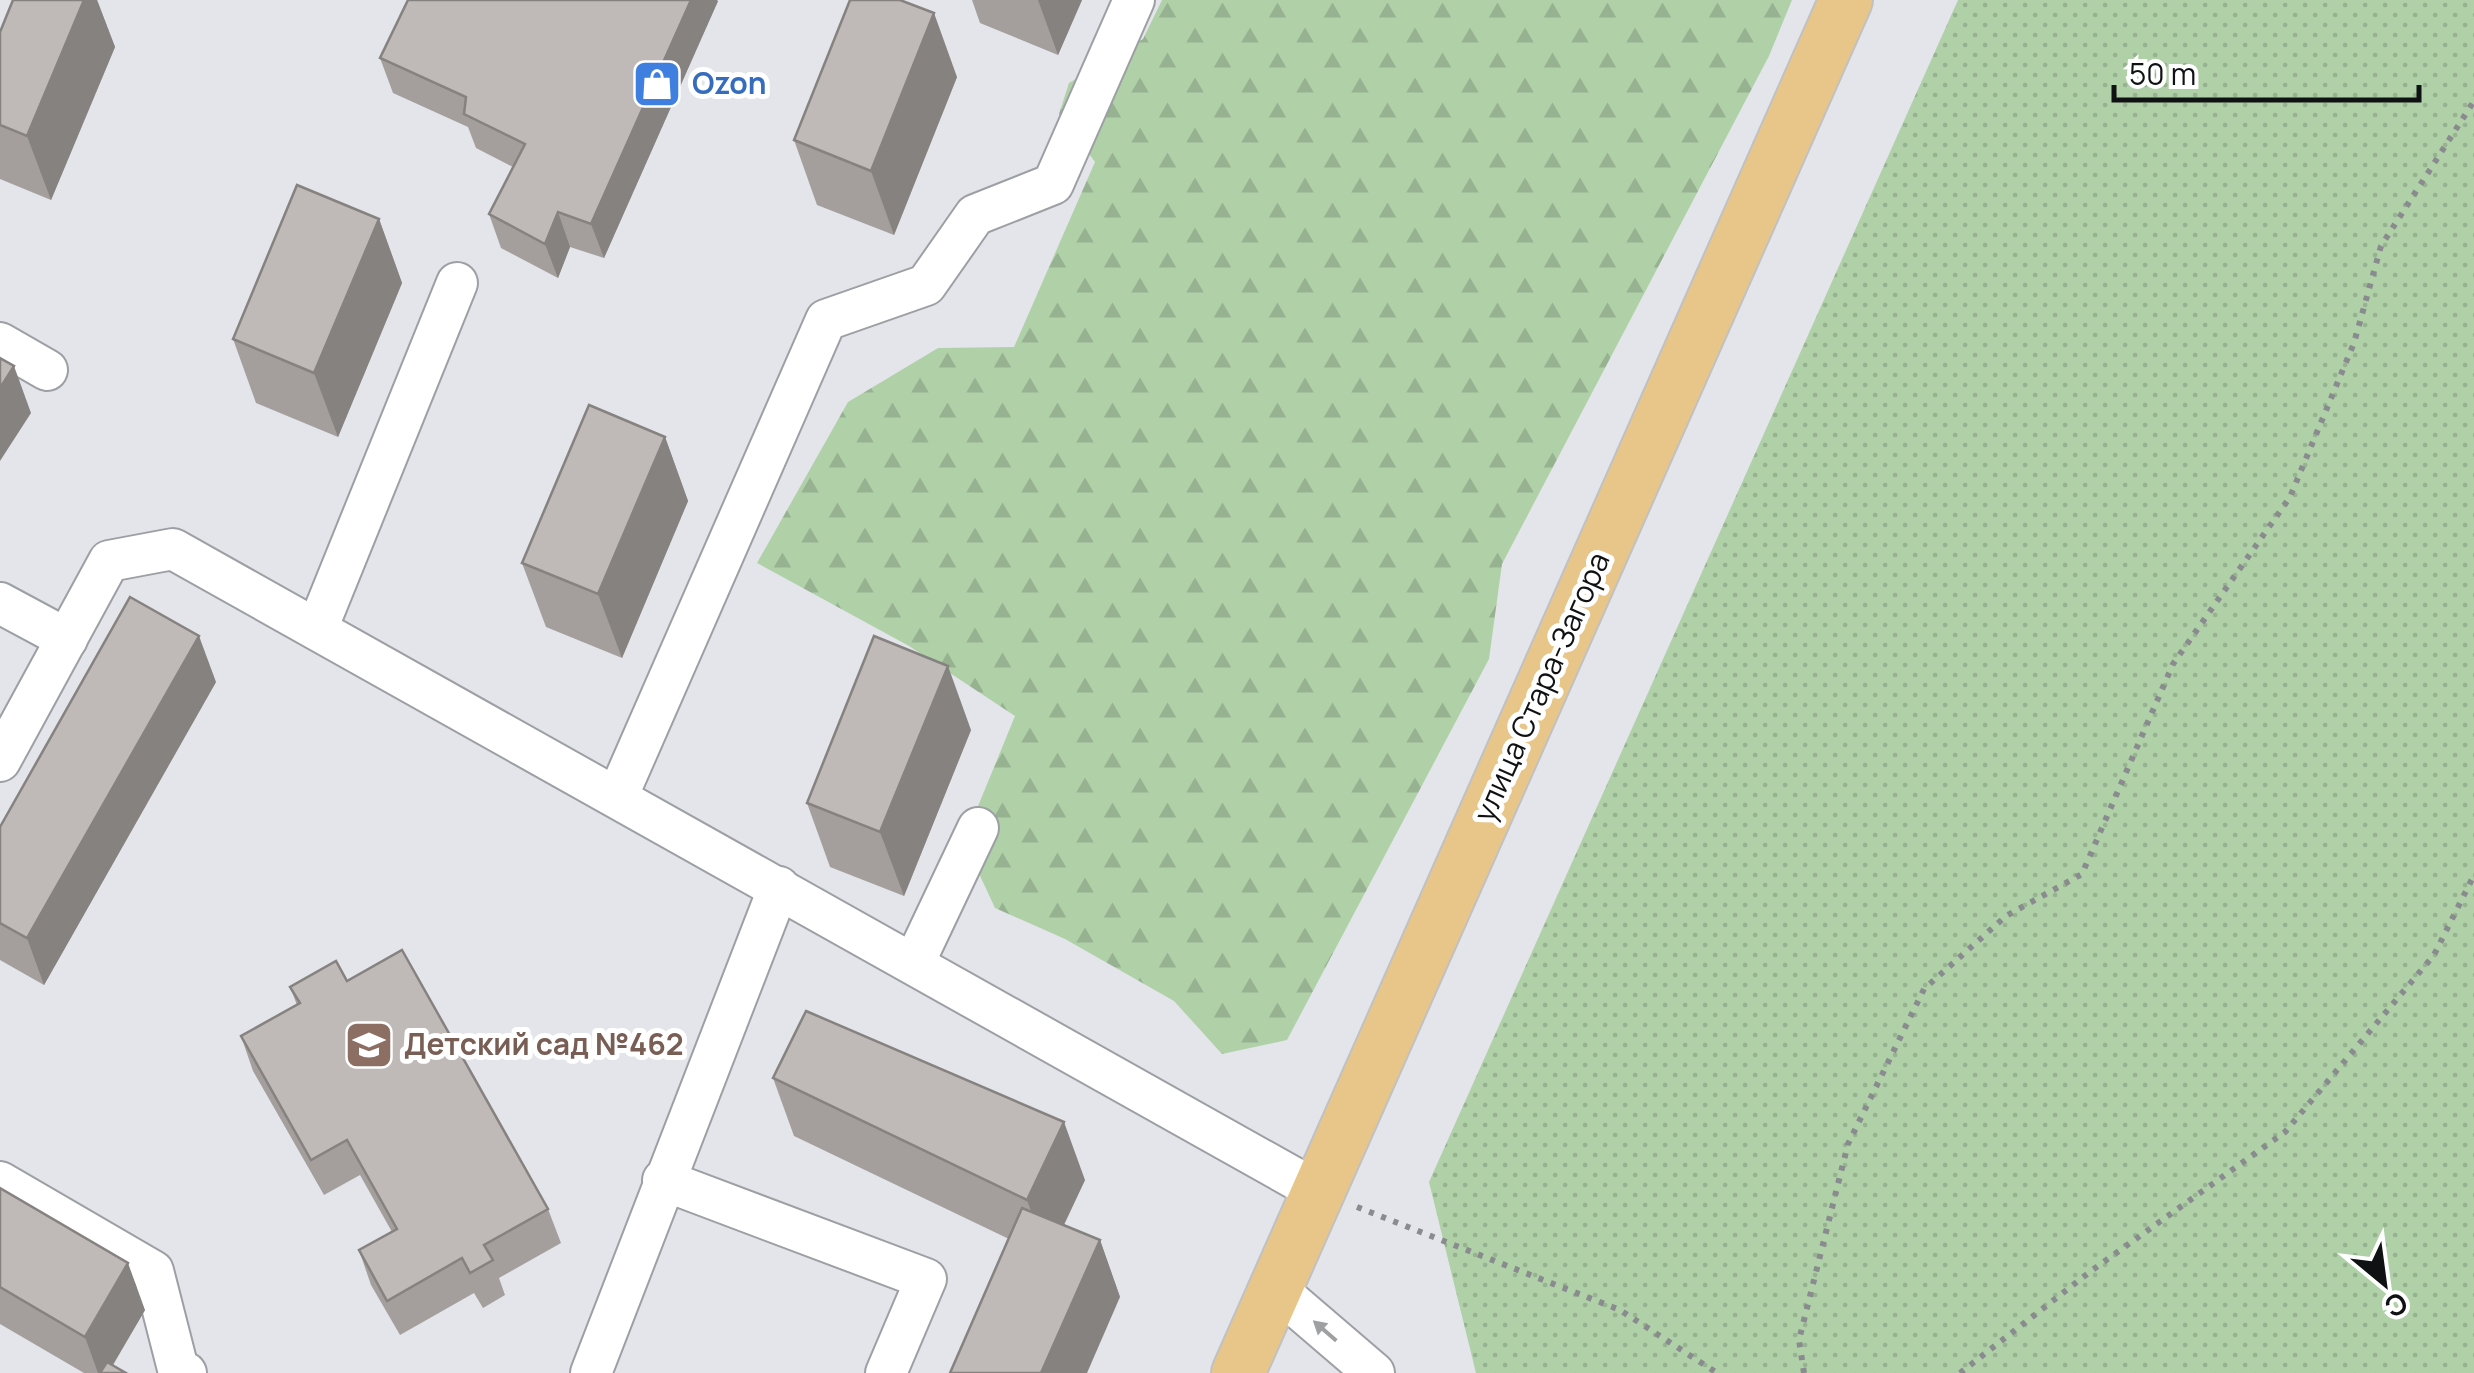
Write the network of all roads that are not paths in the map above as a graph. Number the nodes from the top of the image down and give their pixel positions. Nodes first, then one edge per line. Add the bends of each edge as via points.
1 (1134, 0) edge
2 (1846, 0) edge
3 (457, 283) dead end
4 (0, 344) edge
5 (46, 370) dead end
6 (0, 603) edge
7 (317, 629) junction
8 (67, 639) junction
9 (0, 762) edge
10 (618, 795) junction
11 (978, 828) dead end
12 (779, 887) junction
13 (914, 964) junction
14 (663, 1180) junction
15 (0, 1182) edge
16 (1319, 1192) junction
17 (1276, 1289) junction
18 (186, 1373) edge
19 (591, 1373) edge
20 (886, 1373) edge
21 (1238, 1373) edge
22 (1374, 1373) edge

1 - 10 lane via 1053,184 975,214 926,285 826,320
2 - 16 main road, улица Стара-Загора
3 - 7 lane
4 - 5 lane
6 - 8 lane
7 - 8 lane via 173,549 109,560
7 - 10 lane
8 - 9 lane
10 - 12 lane
11 - 13 lane
12 - 13 lane
12 - 14 lane
13 - 16 lane
14 - 19 lane
14 - 20 lane via 926,1279
15 - 18 lane via 153,1272 178,1369
16 - 17 main road, улица Стара-Загора
17 - 21 main road, улица Стара-Загора
22 -> 17 lane

